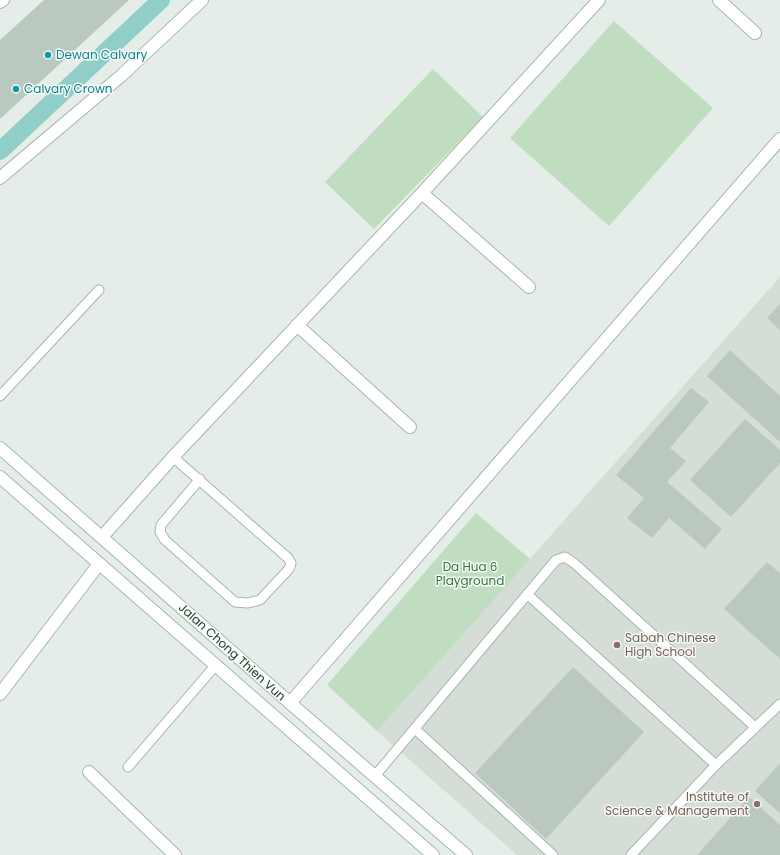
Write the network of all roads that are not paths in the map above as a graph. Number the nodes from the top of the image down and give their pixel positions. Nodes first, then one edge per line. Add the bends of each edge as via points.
1 (3, 0) edge
2 (202, 0) edge
3 (599, 0) edge
4 (719, 0) edge
5 (0, 2) edge
6 (755, 33) dead end
7 (780, 139) edge
8 (0, 178) edge
9 (422, 193) junction
10 (529, 287) dead end
11 (100, 290) dead end
12 (297, 325) junction
13 (0, 396) edge
14 (410, 427) dead end
15 (0, 448) edge
16 (173, 457) junction
17 (200, 479) junction
18 (2, 481) edge
19 (102, 537) junction
20 (99, 564) junction
21 (527, 594) junction
22 (215, 666) junction
23 (0, 694) edge
24 (290, 703) junction
25 (780, 704) edge
26 (755, 728) junction
27 (415, 729) junction
28 (716, 765) junction
29 (128, 767) dead end
30 (89, 772) dead end
31 (374, 777) junction
32 (175, 855) edge
33 (433, 855) edge
34 (466, 855) edge
35 (553, 855) edge
36 (631, 855) edge

1 - 5 street
2 - 8 street via 122,75
3 - 9 street
4 - 6 street
7 - 24 street
9 - 10 street
9 - 12 street
11 - 13 lane
12 - 14 street
12 - 16 street
15 - 19 street, Jalan Chong Thien Vun
16 - 17 lane
16 - 19 street
17 - 17 lane via 161,525 160,532 165,540 235,602 248,603 260,600 289,569 291,563
18 - 20 street, Jalan Chong Thien Vun
19 - 24 street, Jalan Chong Thien Vun
20 - 22 street, Jalan Chong Thien Vun
20 - 23 street
21 - 26 lane via 556,560 565,557
21 - 27 lane
21 - 28 lane
22 - 29 lane
22 - 33 street, Jalan Chong Thien Vun
24 - 31 street, Jalan Chong Thien Vun
25 - 26 lane
26 - 28 lane
27 - 31 lane
27 - 35 lane
28 - 36 lane
30 - 32 street
31 - 34 street, Jalan Chong Thien Vun

